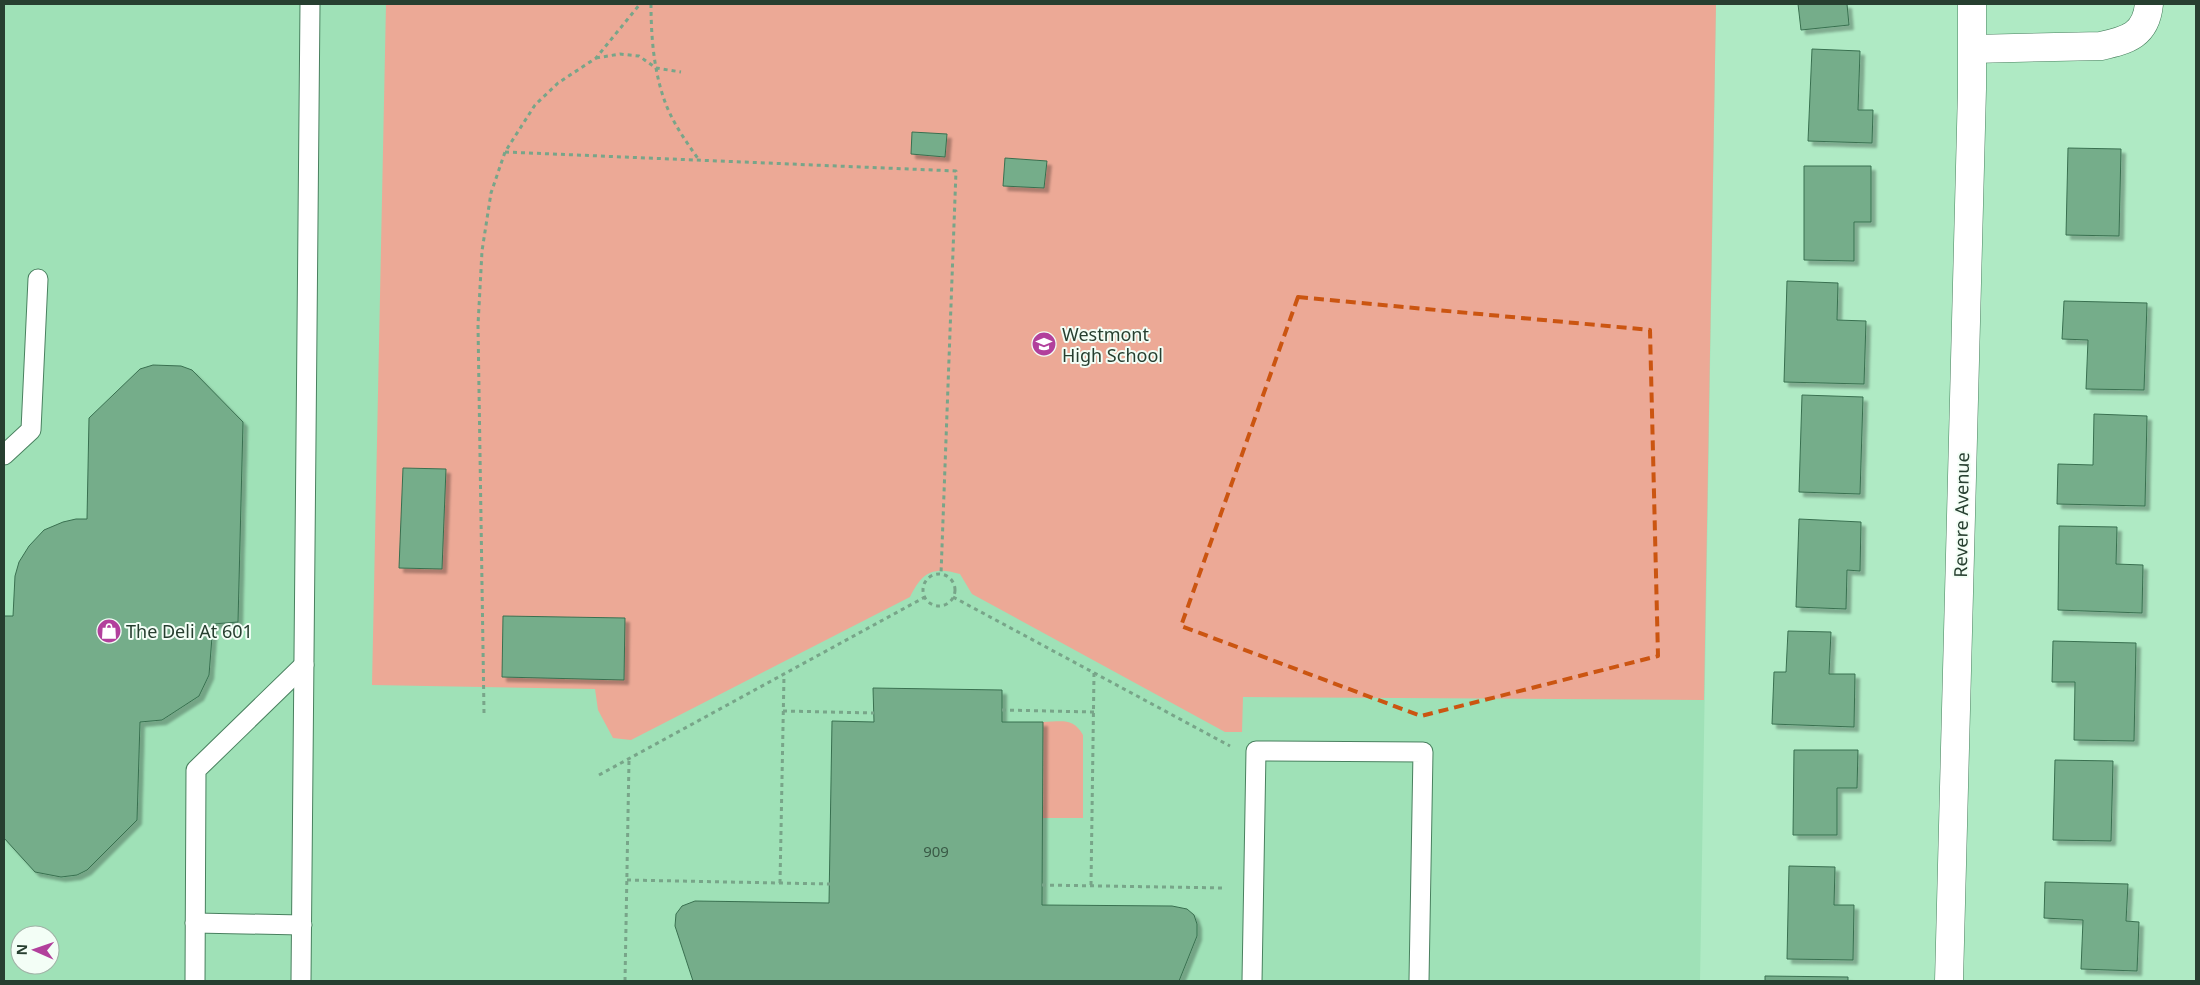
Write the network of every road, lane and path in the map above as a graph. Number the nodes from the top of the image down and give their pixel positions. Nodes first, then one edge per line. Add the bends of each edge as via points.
1 (310, 4) edge
2 (640, 4) edge
3 (650, 4) edge
4 (1972, 4) edge
5 (2149, 4) edge
6 (1973, 49) junction
7 (596, 58) junction
8 (656, 68) junction
9 (681, 72) dead end
10 (505, 152) junction
11 (700, 160) junction
12 (38, 280) dead end
13 (4, 455) edge
14 (941, 574) junction
15 (925, 597) junction
16 (953, 597) junction
17 (304, 665) junction
18 (1094, 673) junction
19 (784, 674) junction
20 (1002, 710) dead end
21 (783, 711) junction
22 (1094, 712) junction
23 (484, 713) dead end
24 (874, 713) dead end
25 (1230, 756) dead end
26 (629, 759) junction
27 (599, 775) dead end
28 (1228, 879) dead end
29 (627, 880) junction
30 (780, 883) junction
31 (830, 884) dead end
32 (1042, 885) dead end
33 (1091, 886) junction
34 (195, 923) junction
35 (302, 925) junction
36 (195, 981) edge
37 (301, 981) edge
38 (625, 981) edge
39 (1252, 981) edge
40 (1419, 981) edge
41 (1949, 981) edge

1 - 17 lane
2 - 7 path
3 - 8 path
4 - 6 street, Revere Avenue
5 - 6 street via 2148,19 2136,34 2120,42 2101,46
6 - 41 street, Revere Avenue
7 - 8 path via 620,54 639,56
7 - 10 path via 558,83 535,105
8 - 9 path
8 - 11 path via 666,106
10 - 11 path
10 - 23 path via 491,193 482,251 478,326
11 - 14 path via 956,171
12 - 13 lane via 31,430
14 - 15 path via 926,581
14 - 16 path via 949,577 955,586
15 - 16 path via 938,605 944,605
15 - 19 path
16 - 18 path
17 - 34 lane via 196,770
17 - 35 lane
18 - 22 path
18 - 25 path via 1230,746
19 - 21 path
19 - 26 path
20 - 22 path
21 - 24 path
21 - 30 path
22 - 33 path
26 - 27 path
26 - 29 path
28 - 33 path via 1228,888
29 - 30 path
29 - 38 path
30 - 31 path
32 - 33 path
34 - 35 lane
34 - 36 lane
35 - 37 lane
39 - 40 lane via 1256,751 1423,752

